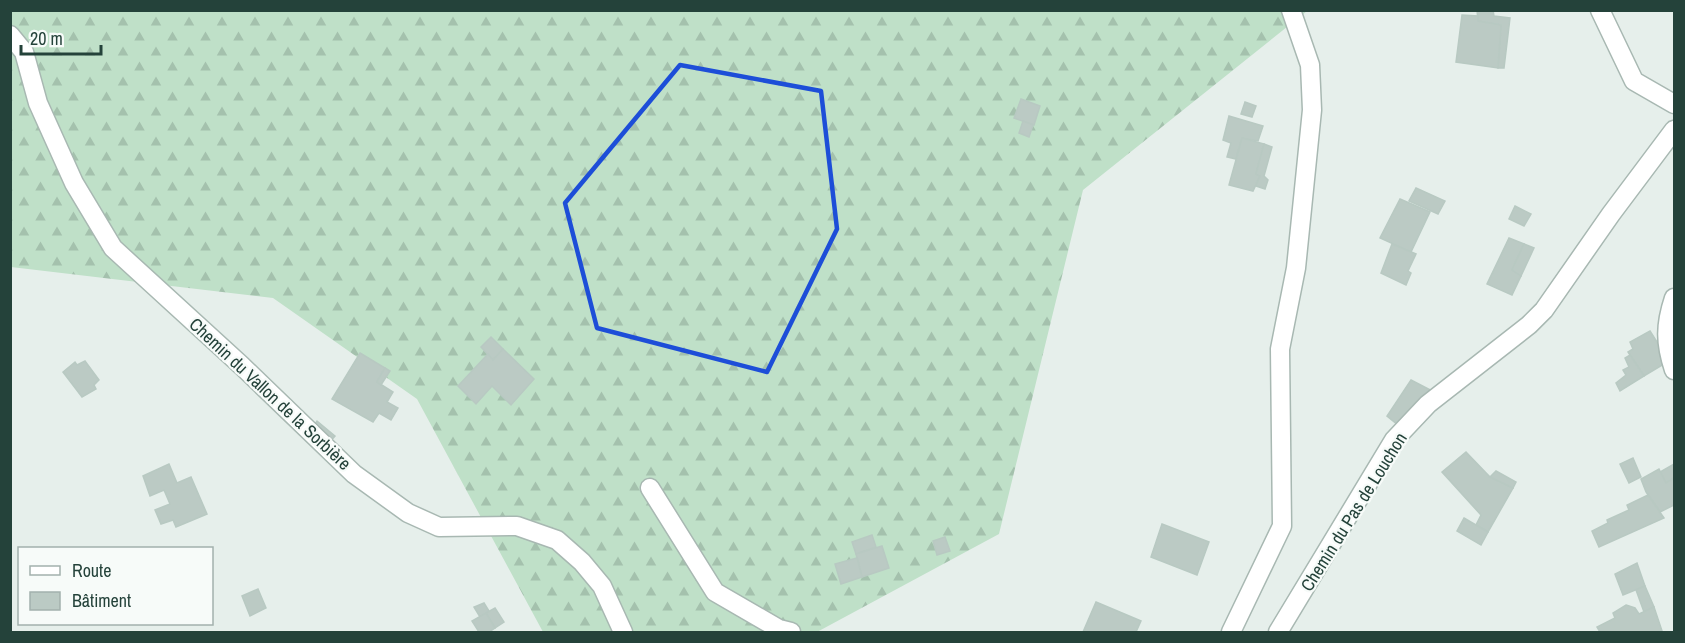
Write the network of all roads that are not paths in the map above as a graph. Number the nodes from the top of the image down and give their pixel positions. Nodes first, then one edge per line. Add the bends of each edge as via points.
1 (1292, 10) edge
2 (1600, 10) edge
3 (10, 35) edge
4 (1674, 104) edge
5 (1674, 130) edge
6 (1674, 298) edge
7 (1674, 370) edge
8 (650, 488) dead end
9 (623, 633) edge
10 (791, 633) edge
11 (1231, 633) edge
12 (1278, 633) edge

1 - 11 street via 1310,64 1312,110 1296,268 1280,349 1282,526
2 - 4 street via 1634,81
3 - 9 street, Chemin du Vallon de la Sorbière via 24,52 38,103 74,183 113,248 354,474 408,513 439,526 517,526 557,540 602,586
5 - 12 street, Chemin du Pas de Louchon via 1544,310 1428,404 1395,440
6 - 7 street via 1666,333
8 - 10 street via 715,592

